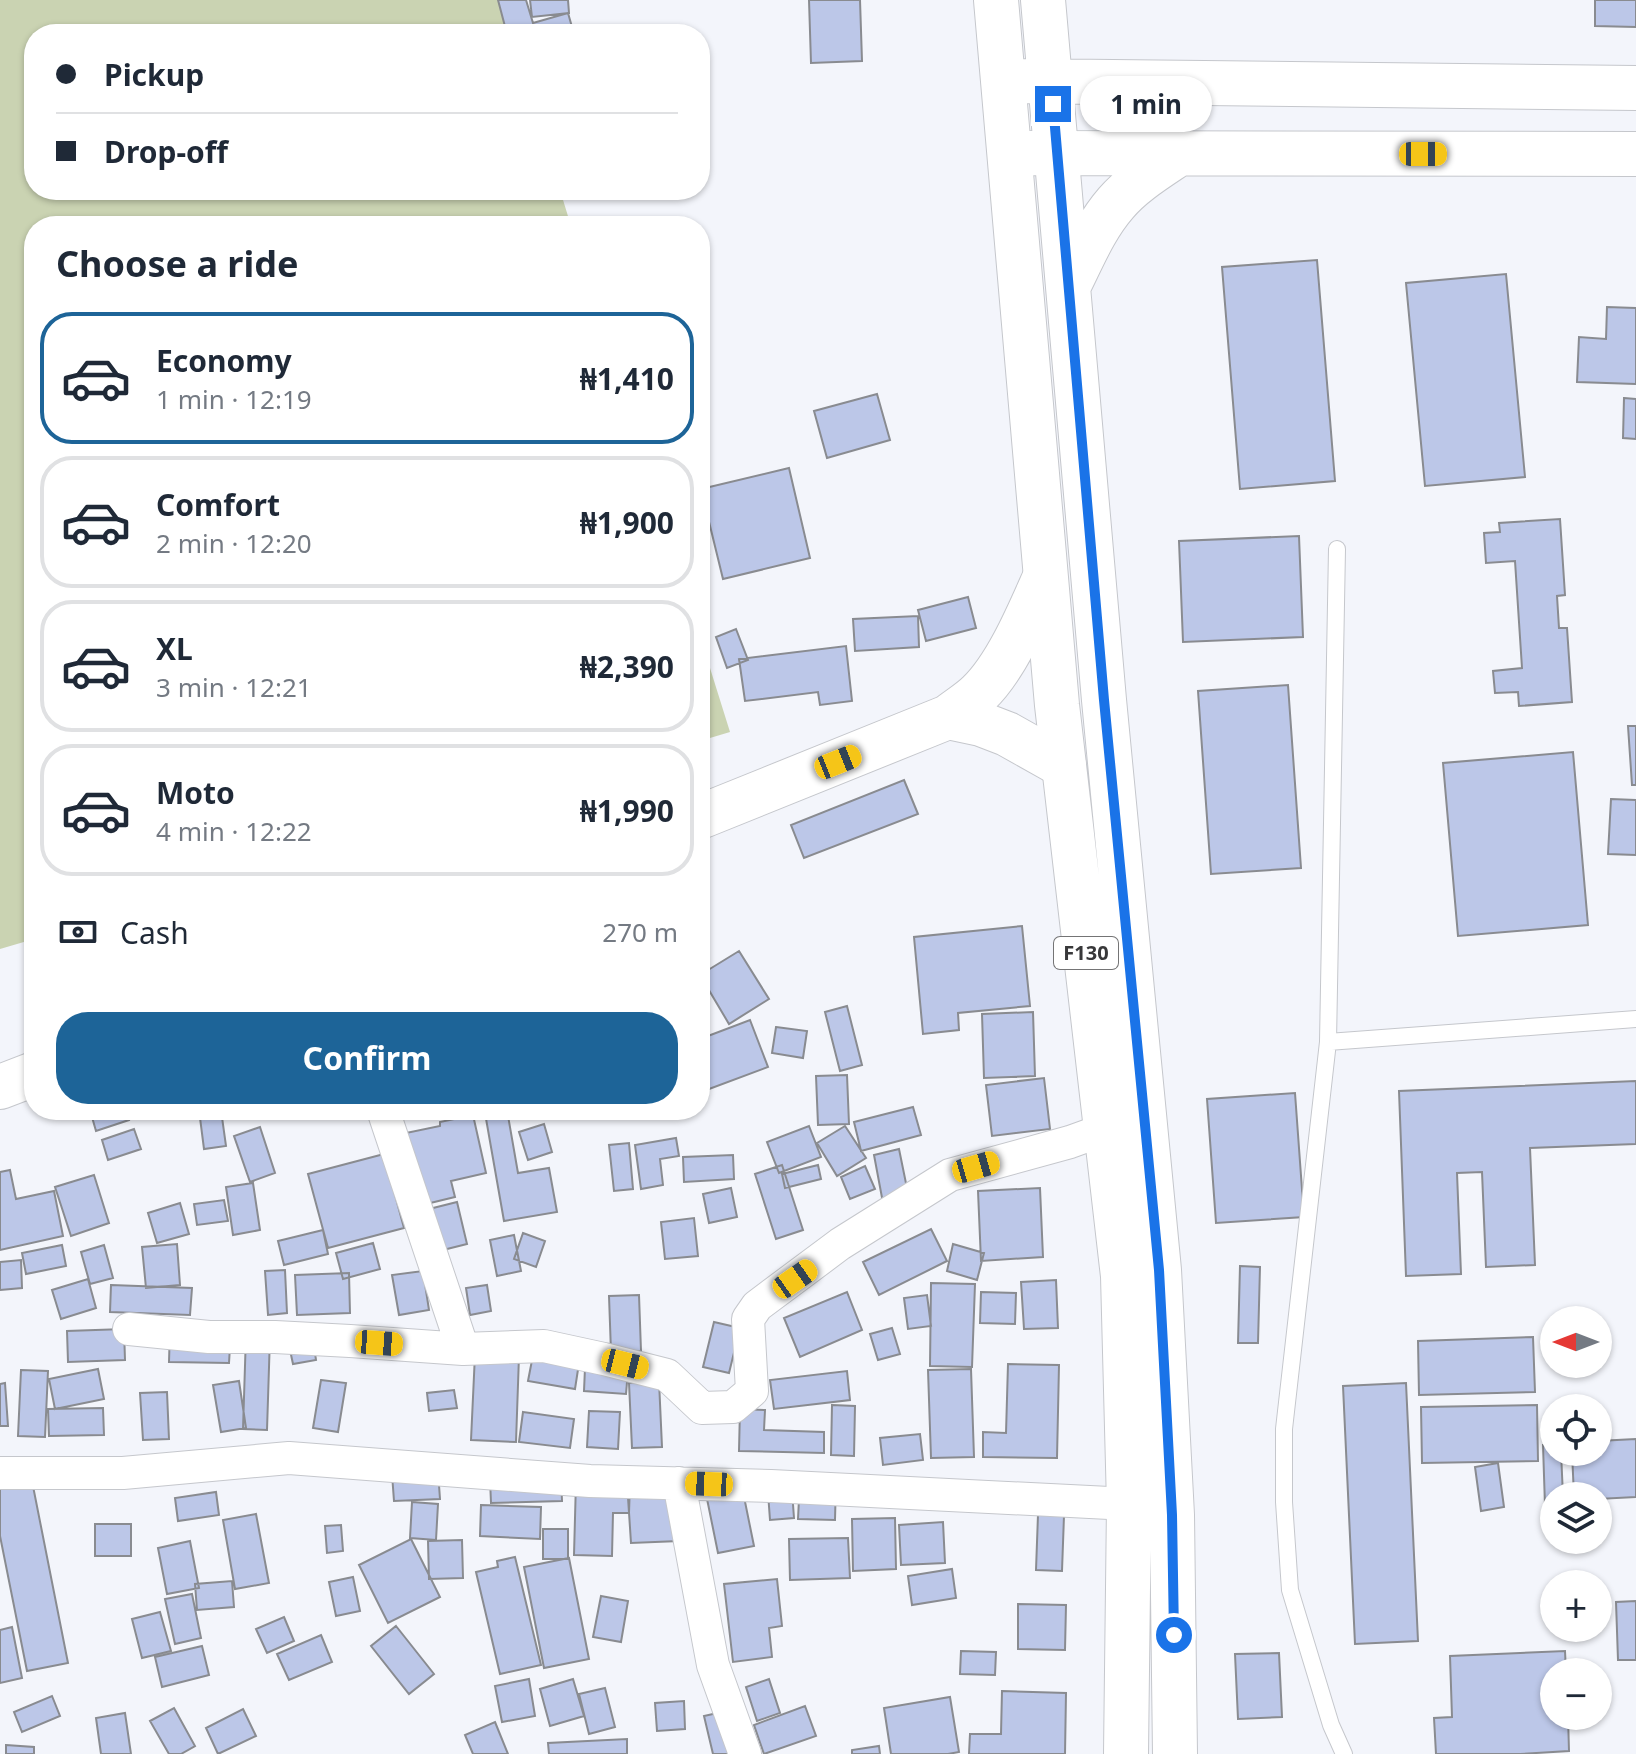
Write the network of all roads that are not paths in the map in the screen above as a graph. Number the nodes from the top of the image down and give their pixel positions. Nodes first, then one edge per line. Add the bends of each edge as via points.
1 (996, 0) edge
2 (1043, 0) edge
3 (1050, 80) junction
4 (1004, 81) junction
5 (1636, 88) edge
6 (1058, 153) junction
7 (1180, 153) junction
8 (1009, 154) junction
9 (1636, 154) edge
10 (1069, 285) junction
11 (1337, 549) dead end
12 (1045, 577) junction
13 (948, 717) junction
14 (1064, 766) junction
15 (710, 813) edge
16 (1636, 1019) edge
17 (1328, 1042) junction
18 (24, 1078) edge
19 (0, 1087) edge
20 (386, 1120) edge
21 (1106, 1129) junction
22 (129, 1329) dead end
23 (463, 1349) junction
24 (0, 1473) edge
25 (679, 1483) junction
26 (1129, 1504) junction
27 (745, 1754) edge
28 (1126, 1754) edge
29 (1175, 1754) edge
30 (1344, 1754) edge

1 - 4 main road, F130
2 - 3 main road, F130
3 - 4 main road
3 - 5 main road
3 - 6 main road, F130
4 - 8 main road, F130
6 - 7 main road
6 - 8 main road
6 - 10 main road, F130
7 - 9 main road
7 - 10 main road via 1116,203
8 - 12 main road, F130
10 - 29 main road, F130 via 1159,1270 1172,1515
11 - 17 lane
12 - 13 main road via 997,670 979,693
12 - 14 main road, F130
13 - 14 main road via 1007,734
13 - 15 main road
14 - 21 main road, F130
16 - 17 lane
17 - 30 lane via 1284,1429 1284,1502 1290,1590
18 - 19 main road
20 - 23 street
21 - 23 street via 950,1175 840,1244 757,1306 748,1319 752,1391 733,1407 702,1408 667,1375 544,1346
21 - 26 main road, F130 via 1123,1276
22 - 23 street
24 - 25 street via 123,1473 289,1458
25 - 26 street
25 - 27 street via 713,1665
26 - 28 main road, F130

